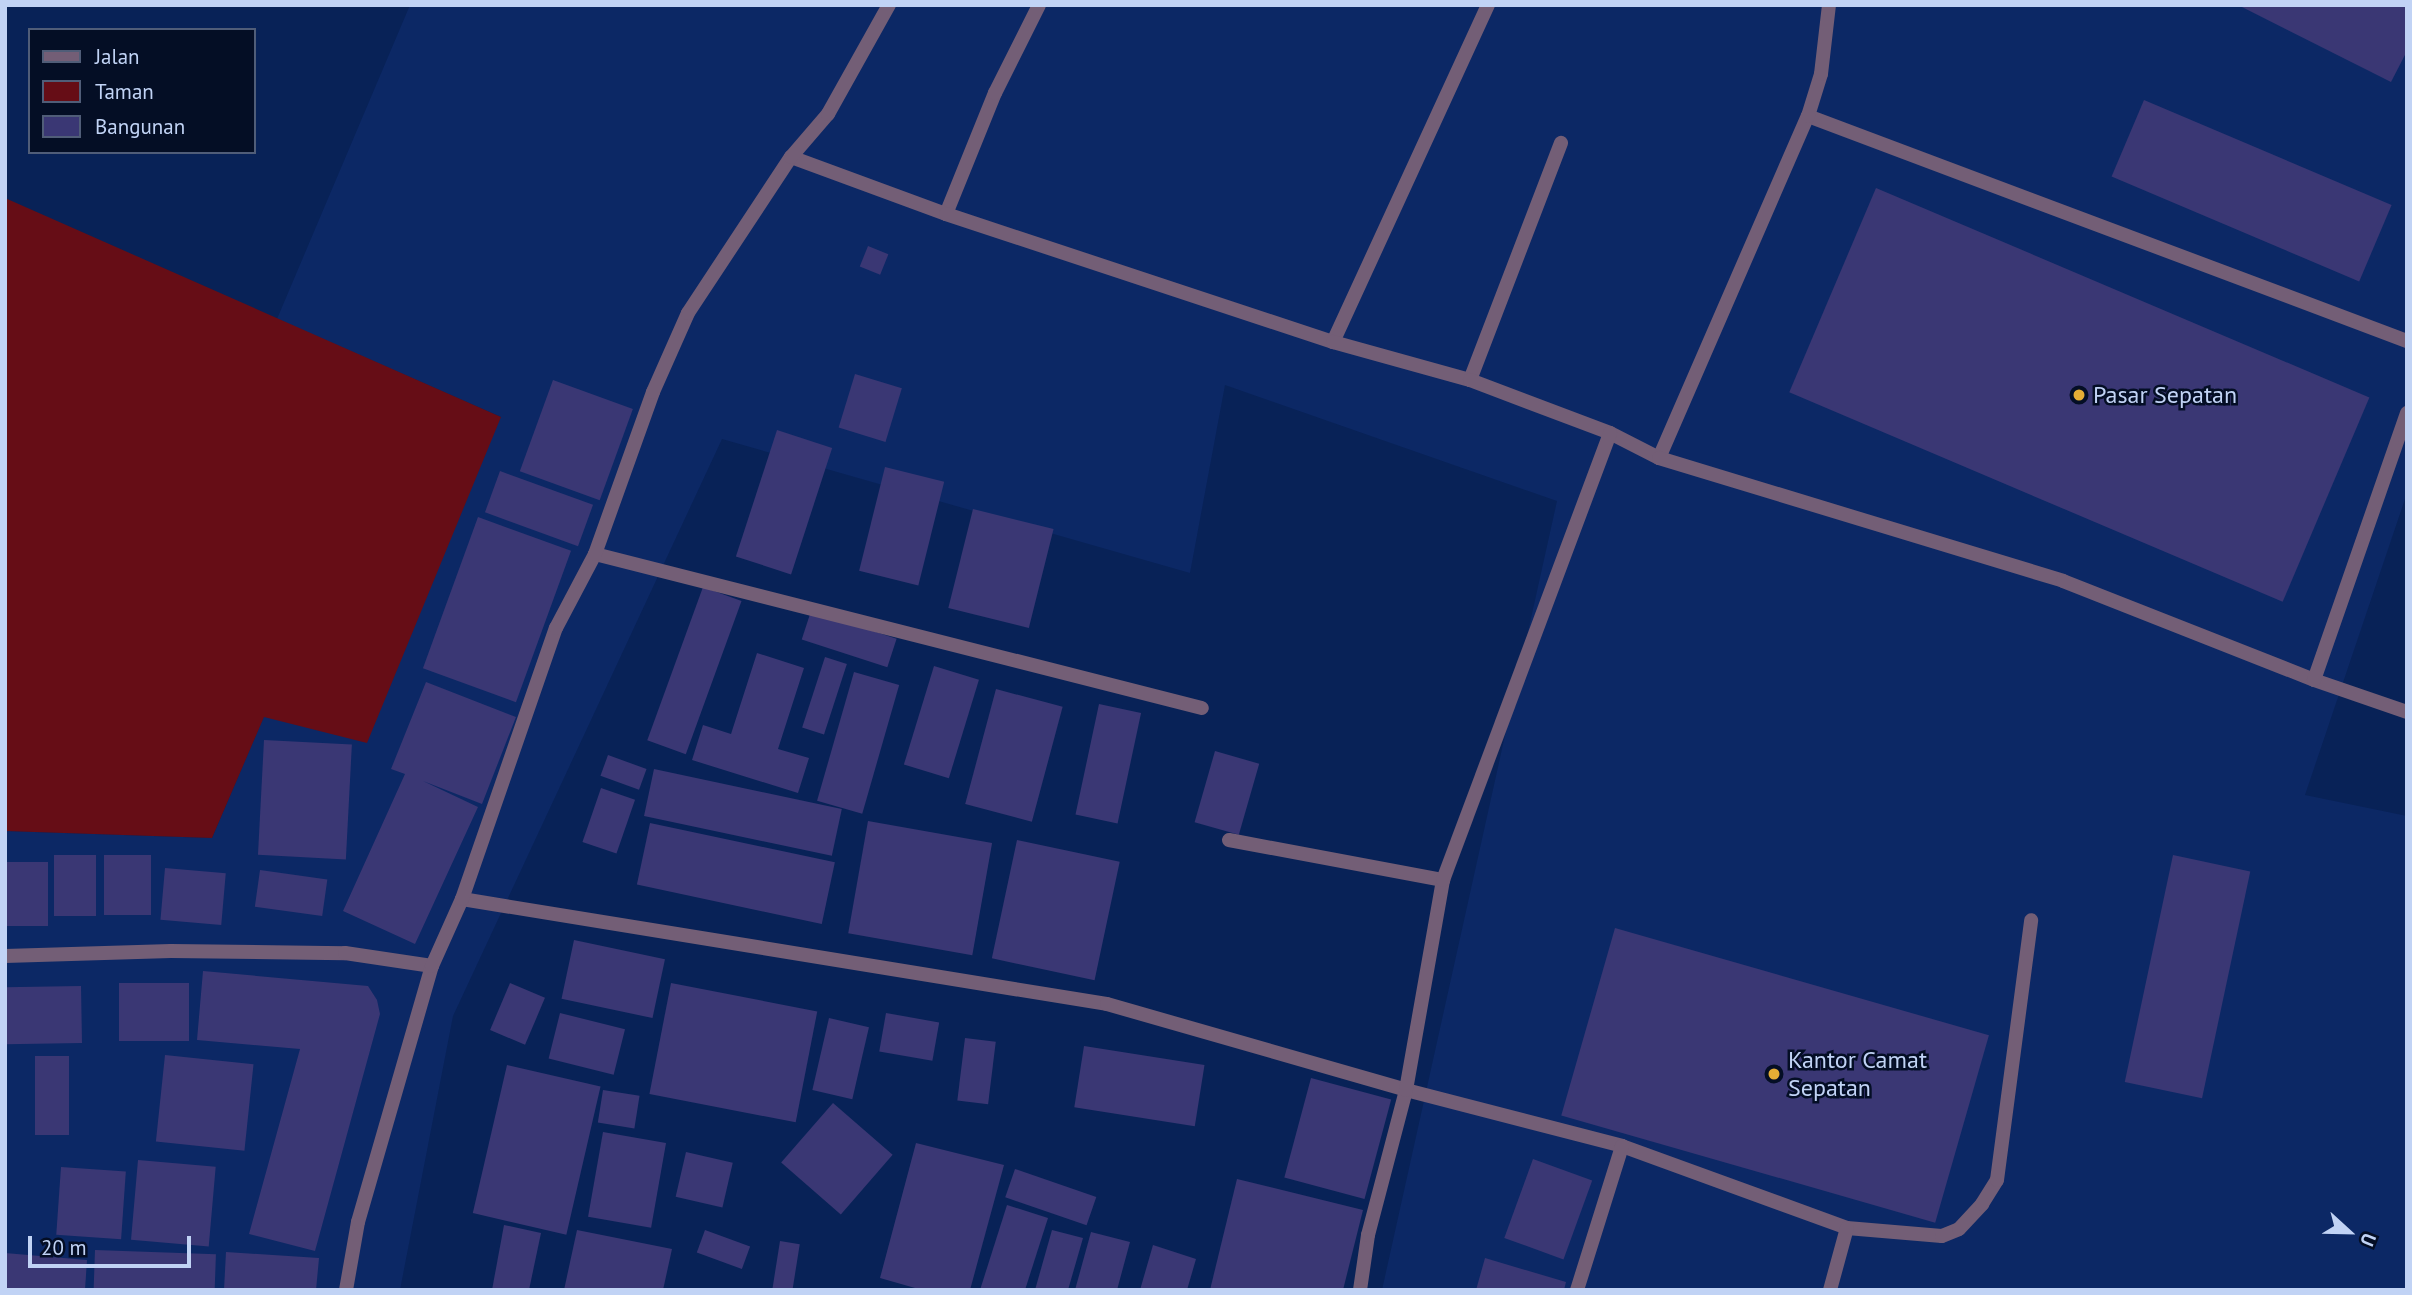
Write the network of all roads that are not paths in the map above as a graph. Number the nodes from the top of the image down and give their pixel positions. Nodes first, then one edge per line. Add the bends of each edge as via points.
1 (889, 5) edge
2 (1039, 5) edge
3 (1488, 5) edge
4 (1829, 5) edge
5 (1808, 116) junction
6 (1561, 143) dead end
7 (791, 157) junction
8 (946, 214) junction
9 (2407, 341) edge
10 (1333, 342) junction
11 (1470, 380) junction
12 (2407, 414) edge
13 (1610, 433) junction
14 (1659, 458) junction
15 (595, 554) junction
16 (2314, 680) junction
17 (1202, 708) dead end
18 (2407, 712) edge
19 (1229, 840) dead end
20 (1443, 880) junction
21 (462, 899) junction
22 (2031, 920) dead end
23 (5, 956) edge
24 (432, 966) junction
25 (1406, 1090) junction
26 (1622, 1146) junction
27 (1847, 1228) junction
28 (346, 1290) edge
29 (1360, 1290) edge
30 (1577, 1290) edge
31 (1830, 1290) edge

1 - 7 street via 828,114
2 - 8 street via 995,93
3 - 10 street
4 - 5 street via 1821,74
5 - 9 street
5 - 14 street
6 - 11 street
7 - 8 street
7 - 15 street via 688,313 653,392
8 - 10 street
10 - 11 street
11 - 13 street
12 - 16 street
13 - 14 street
13 - 20 street
14 - 16 street via 2063,581
15 - 17 street
15 - 21 street via 556,628
16 - 18 street
19 - 20 street
20 - 25 street
21 - 24 street
21 - 25 street via 1107,1004
22 - 27 street via 1997,1180 1959,1229 1942,1236
23 - 24 street via 171,951 345,953
24 - 28 street via 362,1209
25 - 26 street
25 - 29 street via 1368,1235
26 - 27 street
26 - 30 street
27 - 31 street

